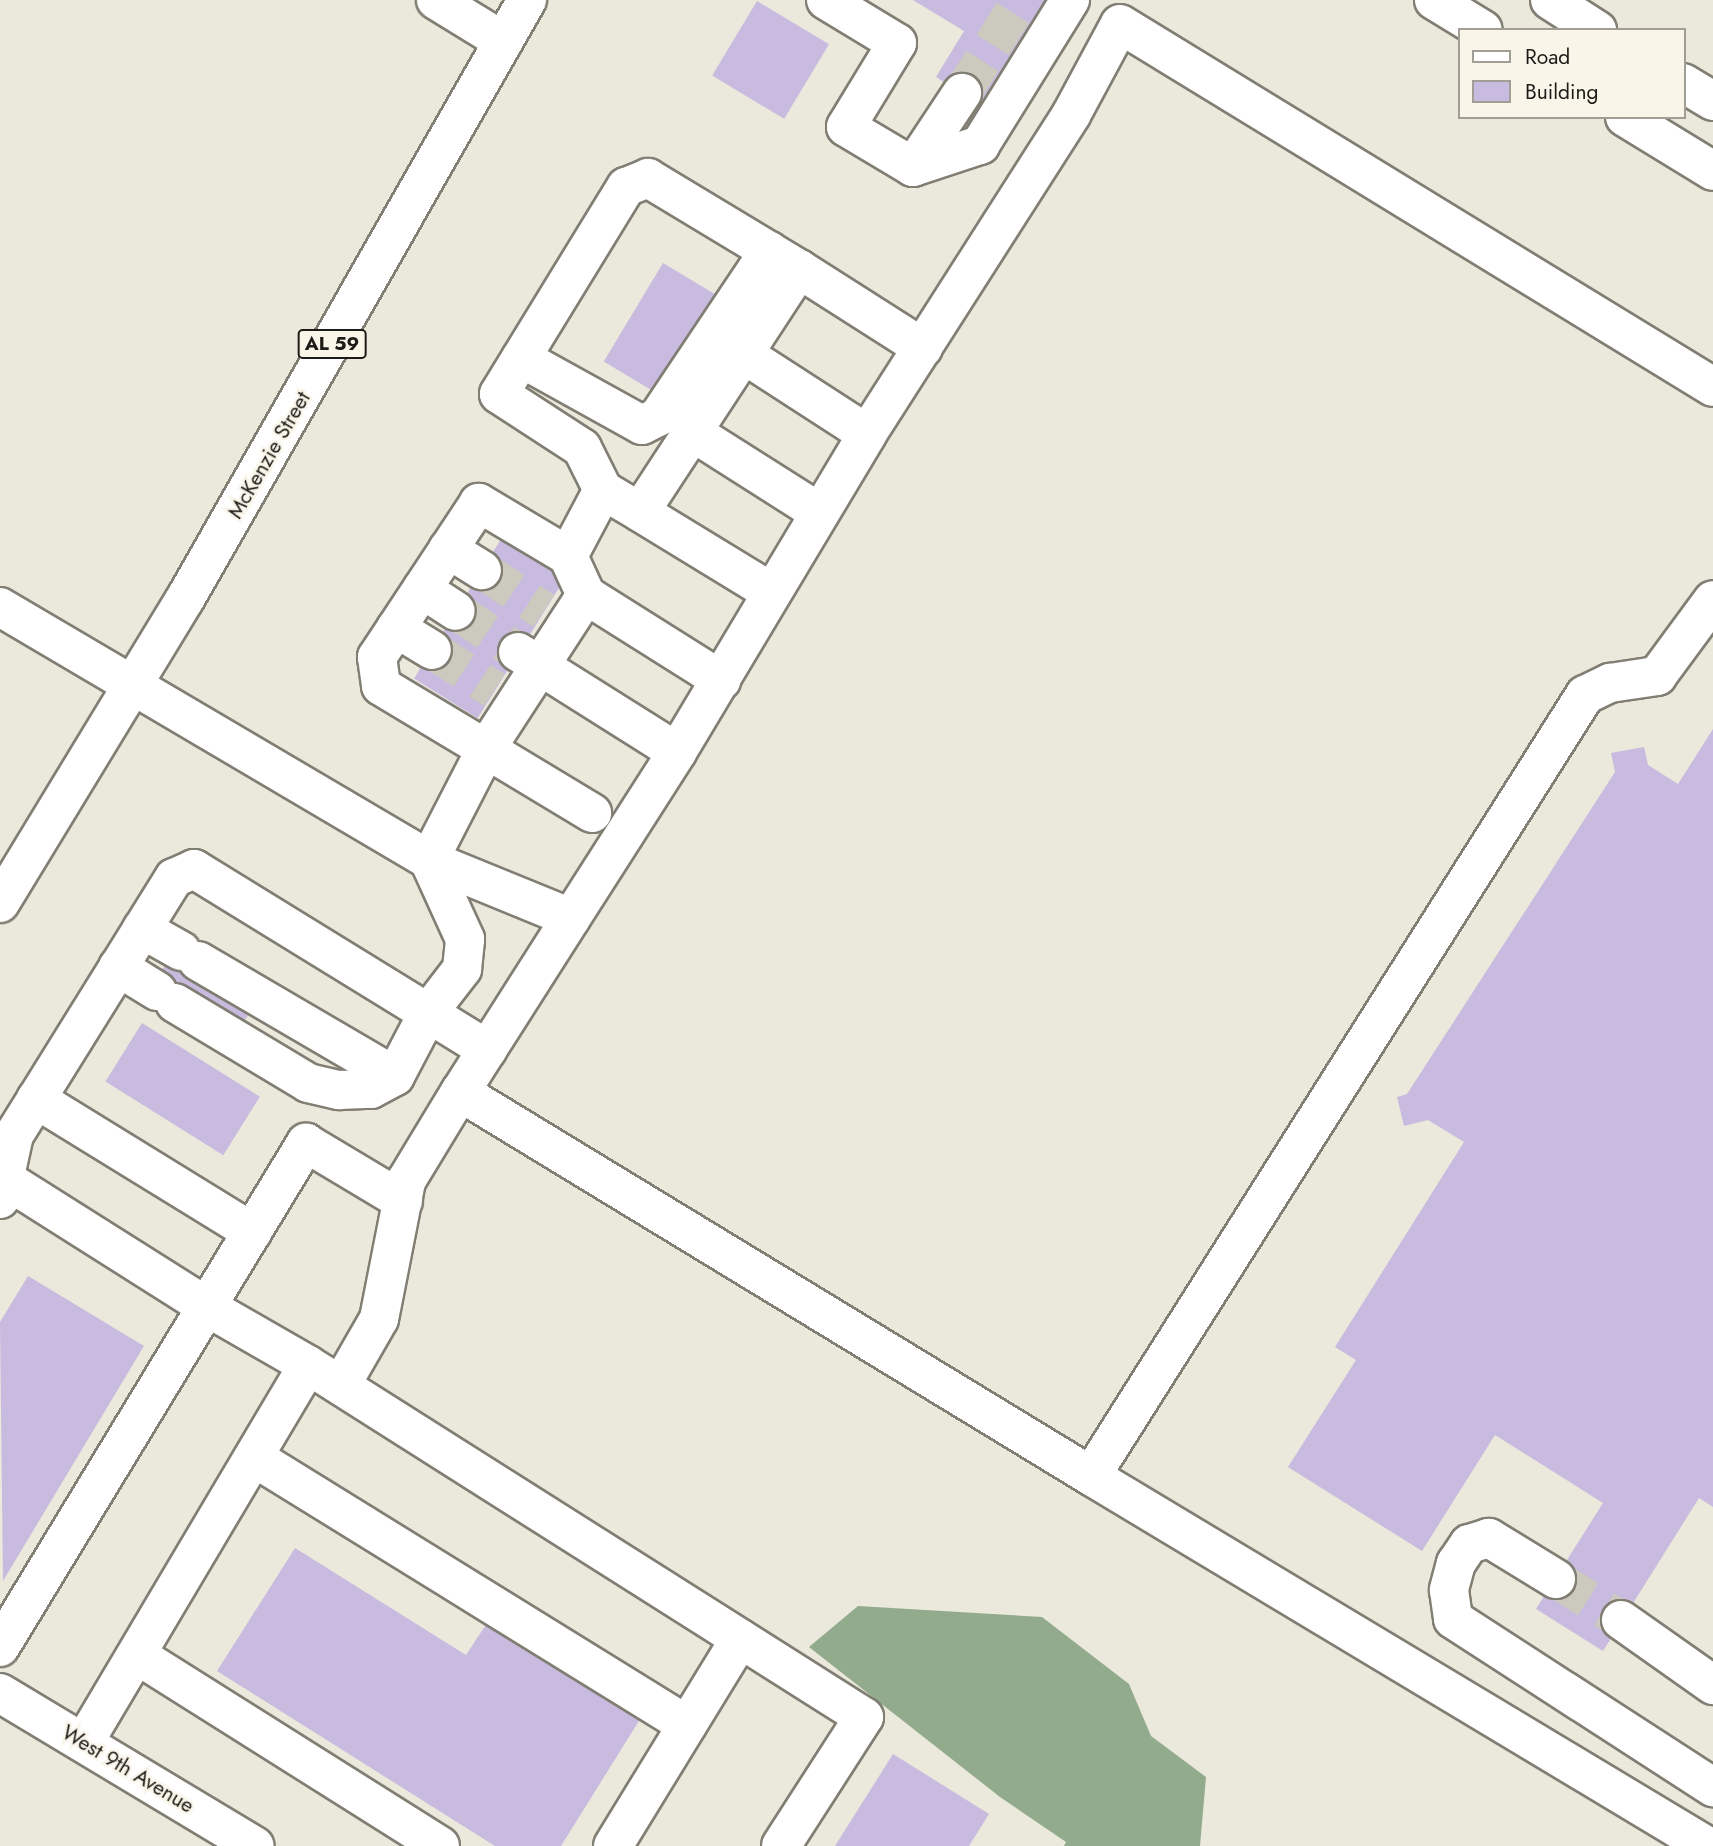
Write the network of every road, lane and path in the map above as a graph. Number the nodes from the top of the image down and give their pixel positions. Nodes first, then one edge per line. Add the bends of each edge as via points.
1 (436, 0) edge
2 (527, 0) edge
3 (1070, 0) edge
4 (1434, 0) edge
5 (1549, 0) edge
6 (834, 2) edge
7 (1480, 28) edge
8 (1595, 28) edge
9 (503, 41) junction
10 (1685, 84) edge
11 (962, 93) tunnel mouth
12 (1713, 101) edge
13 (1628, 119) edge
14 (913, 167) junction
15 (1713, 171) edge
16 (784, 260) junction
17 (923, 348) junction
18 (745, 355) junction
19 (522, 358) junction
20 (1713, 387) edge
21 (694, 433) junction
22 (867, 434) junction
23 (603, 490) junction
24 (640, 512) junction
25 (820, 513) junction
26 (448, 549) junction
27 (568, 556) junction
28 (482, 570) tunnel mouth
29 (422, 589) junction
30 (772, 592) junction
31 (1713, 600) edge
32 (0, 607) edge
33 (566, 610) junction
34 (456, 611) tunnel mouth
35 (396, 628) junction
36 (432, 650) tunnel mouth
37 (530, 659) junction
38 (721, 680) junction
39 (134, 686) junction
40 (486, 749) junction
41 (677, 752) junction
42 (592, 813) dead end
43 (429, 860) junction
44 (0, 904) edge
45 (571, 918) junction
46 (142, 929) junction
47 (118, 967) junction
48 (428, 1013) junction
49 (488, 1050) junction
50 (395, 1076) junction
51 (460, 1093) junction
52 (36, 1099) junction
53 (1, 1184) edge
54 (403, 1201) junction
55 (252, 1232) junction
56 (207, 1307) junction
57 (308, 1364) junction
58 (341, 1385) junction
59 (255, 1458) junction
60 (1091, 1476) junction
61 (1556, 1578) tunnel mouth
62 (1621, 1620) tunnel mouth
63 (740, 1639) junction
64 (0, 1647) edge
65 (137, 1655) junction
66 (1713, 1685) edge
67 (0, 1693) edge
68 (687, 1725) junction
69 (85, 1741) junction
70 (1713, 1787) edge
71 (1713, 1797) edge
72 (1697, 1840) edge
73 (254, 1846) edge
74 (440, 1846) edge
75 (613, 1846) edge
76 (781, 1846) edge

1 - 9 main road
2 - 9 main road, McKenzie Street / AL 59
3 - 14 main road via 980,145
4 - 7 main road
5 - 8 main road
6 - 14 main road via 897,43 846,127
9 - 39 main road, McKenzie Street / AL 59
10 - 12 main road
11 - 14 main road
13 - 15 main road
16 - 17 main road
16 - 18 main road
16 - 19 main road via 659,417 642,425
16 - 19 main road via 648,178 626,187
17 - 20 main road via 1071,114 1120,24
17 - 22 main road
18 - 21 main road
18 - 22 main road
19 - 23 main road via 499,394 582,448
21 - 24 main road
21 - 25 main road
22 - 25 main road
23 - 24 main road
23 - 27 main road
24 - 30 main road
25 - 30 main road
26 - 27 main road via 479,503
26 - 28 main road
26 - 29 main road
27 - 33 main road
29 - 34 main road
29 - 35 main road
30 - 38 main road
31 - 60 main road via 1657,676 1610,683 1585,695
32 - 39 main road
33 - 37 main road
33 - 38 main road
35 - 36 main road
35 - 40 main road via 377,657 381,686
37 - 40 main road via 506,698
37 - 41 main road
38 - 41 main road
39 - 43 main road
39 - 44 main road, McKenzie Street / AL 59
40 - 42 main road
40 - 43 main road
41 - 45 main road
43 - 45 main road
43 - 48 main road via 465,939 462,969
45 - 49 main road
46 - 47 main road
46 - 48 main road via 174,878 194,869
46 - 50 main road
47 - 50 main road via 308,1083 339,1090 371,1089
47 - 52 main road
48 - 49 main road
48 - 50 main road
49 - 51 main road
51 - 54 main road via 406,1181
51 - 60 main road
52 - 53 main road via 14,1135
52 - 55 main road
53 - 56 main road
54 - 55 main road via 306,1143
54 - 58 main road via 379,1319
55 - 56 main road
56 - 57 main road
56 - 64 main road
57 - 58 main road
57 - 59 main road
58 - 63 main road
59 - 65 main road
59 - 68 main road
60 - 72 main road
61 - 70 main road via 1489,1538 1469,1544 1449,1590 1453,1619
62 - 66 main road
63 - 68 main road
63 - 76 main road via 864,1717
65 - 69 main road
65 - 74 main road
67 - 69 main road, West 9th Avenue
68 - 75 main road
69 - 73 main road, West 9th Avenue
71 - 72 main road

